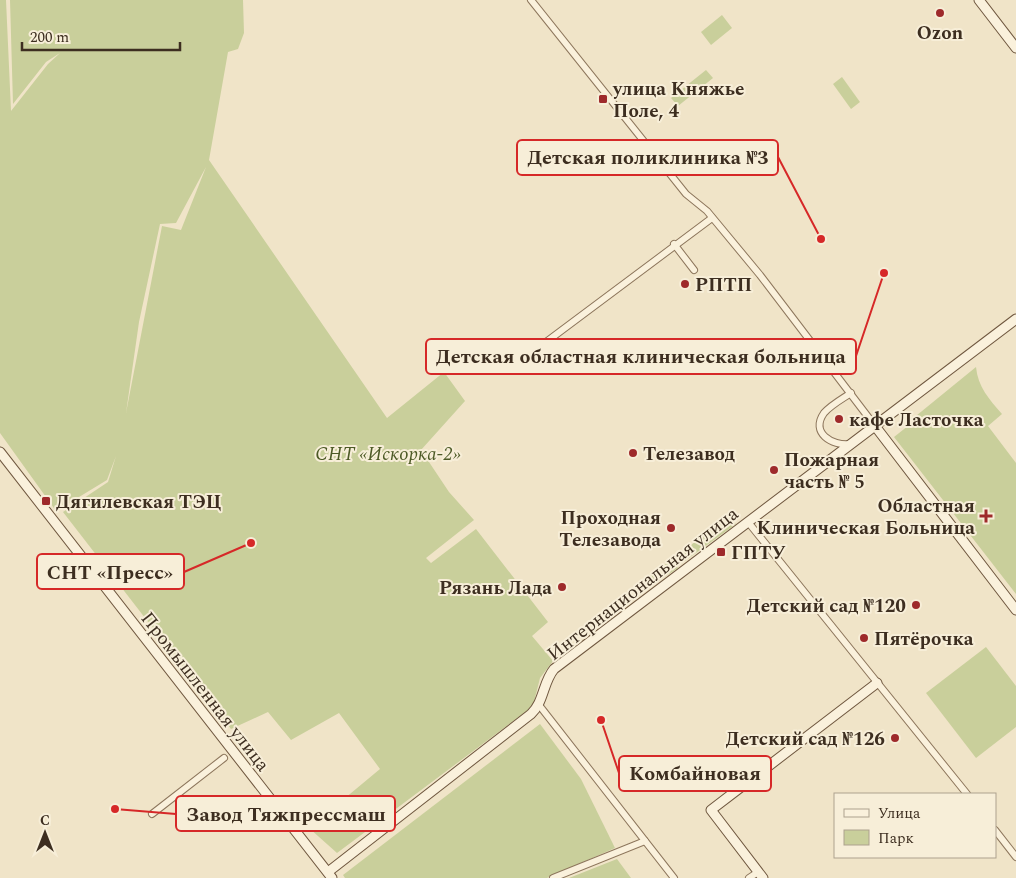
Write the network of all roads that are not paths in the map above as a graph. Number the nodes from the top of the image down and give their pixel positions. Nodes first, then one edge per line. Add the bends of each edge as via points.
1 (531, 0) edge
2 (978, 0) edge
3 (1016, 48) edge
4 (712, 218) junction
5 (674, 244) junction
6 (694, 270) dead end
7 (1016, 319) edge
8 (518, 363) dead end
9 (850, 393) junction
10 (875, 426) junction
11 (832, 443) junction
12 (851, 444) junction
13 (0, 452) edge
14 (832, 459) junction
15 (748, 522) junction
16 (1016, 610) edge
17 (876, 683) junction
18 (539, 705) junction
19 (224, 758) dead end
20 (966, 793) edge
21 (152, 814) dead end
22 (996, 831) edge
23 (645, 841) junction
24 (1016, 856) edge
25 (330, 875) edge
26 (760, 875) edge
27 (553, 878) edge
28 (674, 878) edge
29 (749, 878) edge

1 - 4 street via 686,194
2 - 3 street
4 - 5 street
4 - 9 street
5 - 6 street
5 - 8 street
7 - 10 street, Интернациональная улица
9 - 10 street
9 - 11 street via 822,418 822,432
10 - 12 street, Интернациональная улица
10 - 16 street
11 - 12 street
11 - 14 street
12 - 14 street, Интернациональная улица
13 - 25 street, Промышленная улица
14 - 15 street, Интернациональная улица
15 - 17 street
15 - 18 street, Интернациональная улица via 554,669
17 - 20 street
17 - 26 street via 711,810
18 - 23 street
18 - 25 street, Интернациональная улица
19 - 21 street
22 - 24 street
23 - 27 street
23 - 28 street
26 - 29 street

